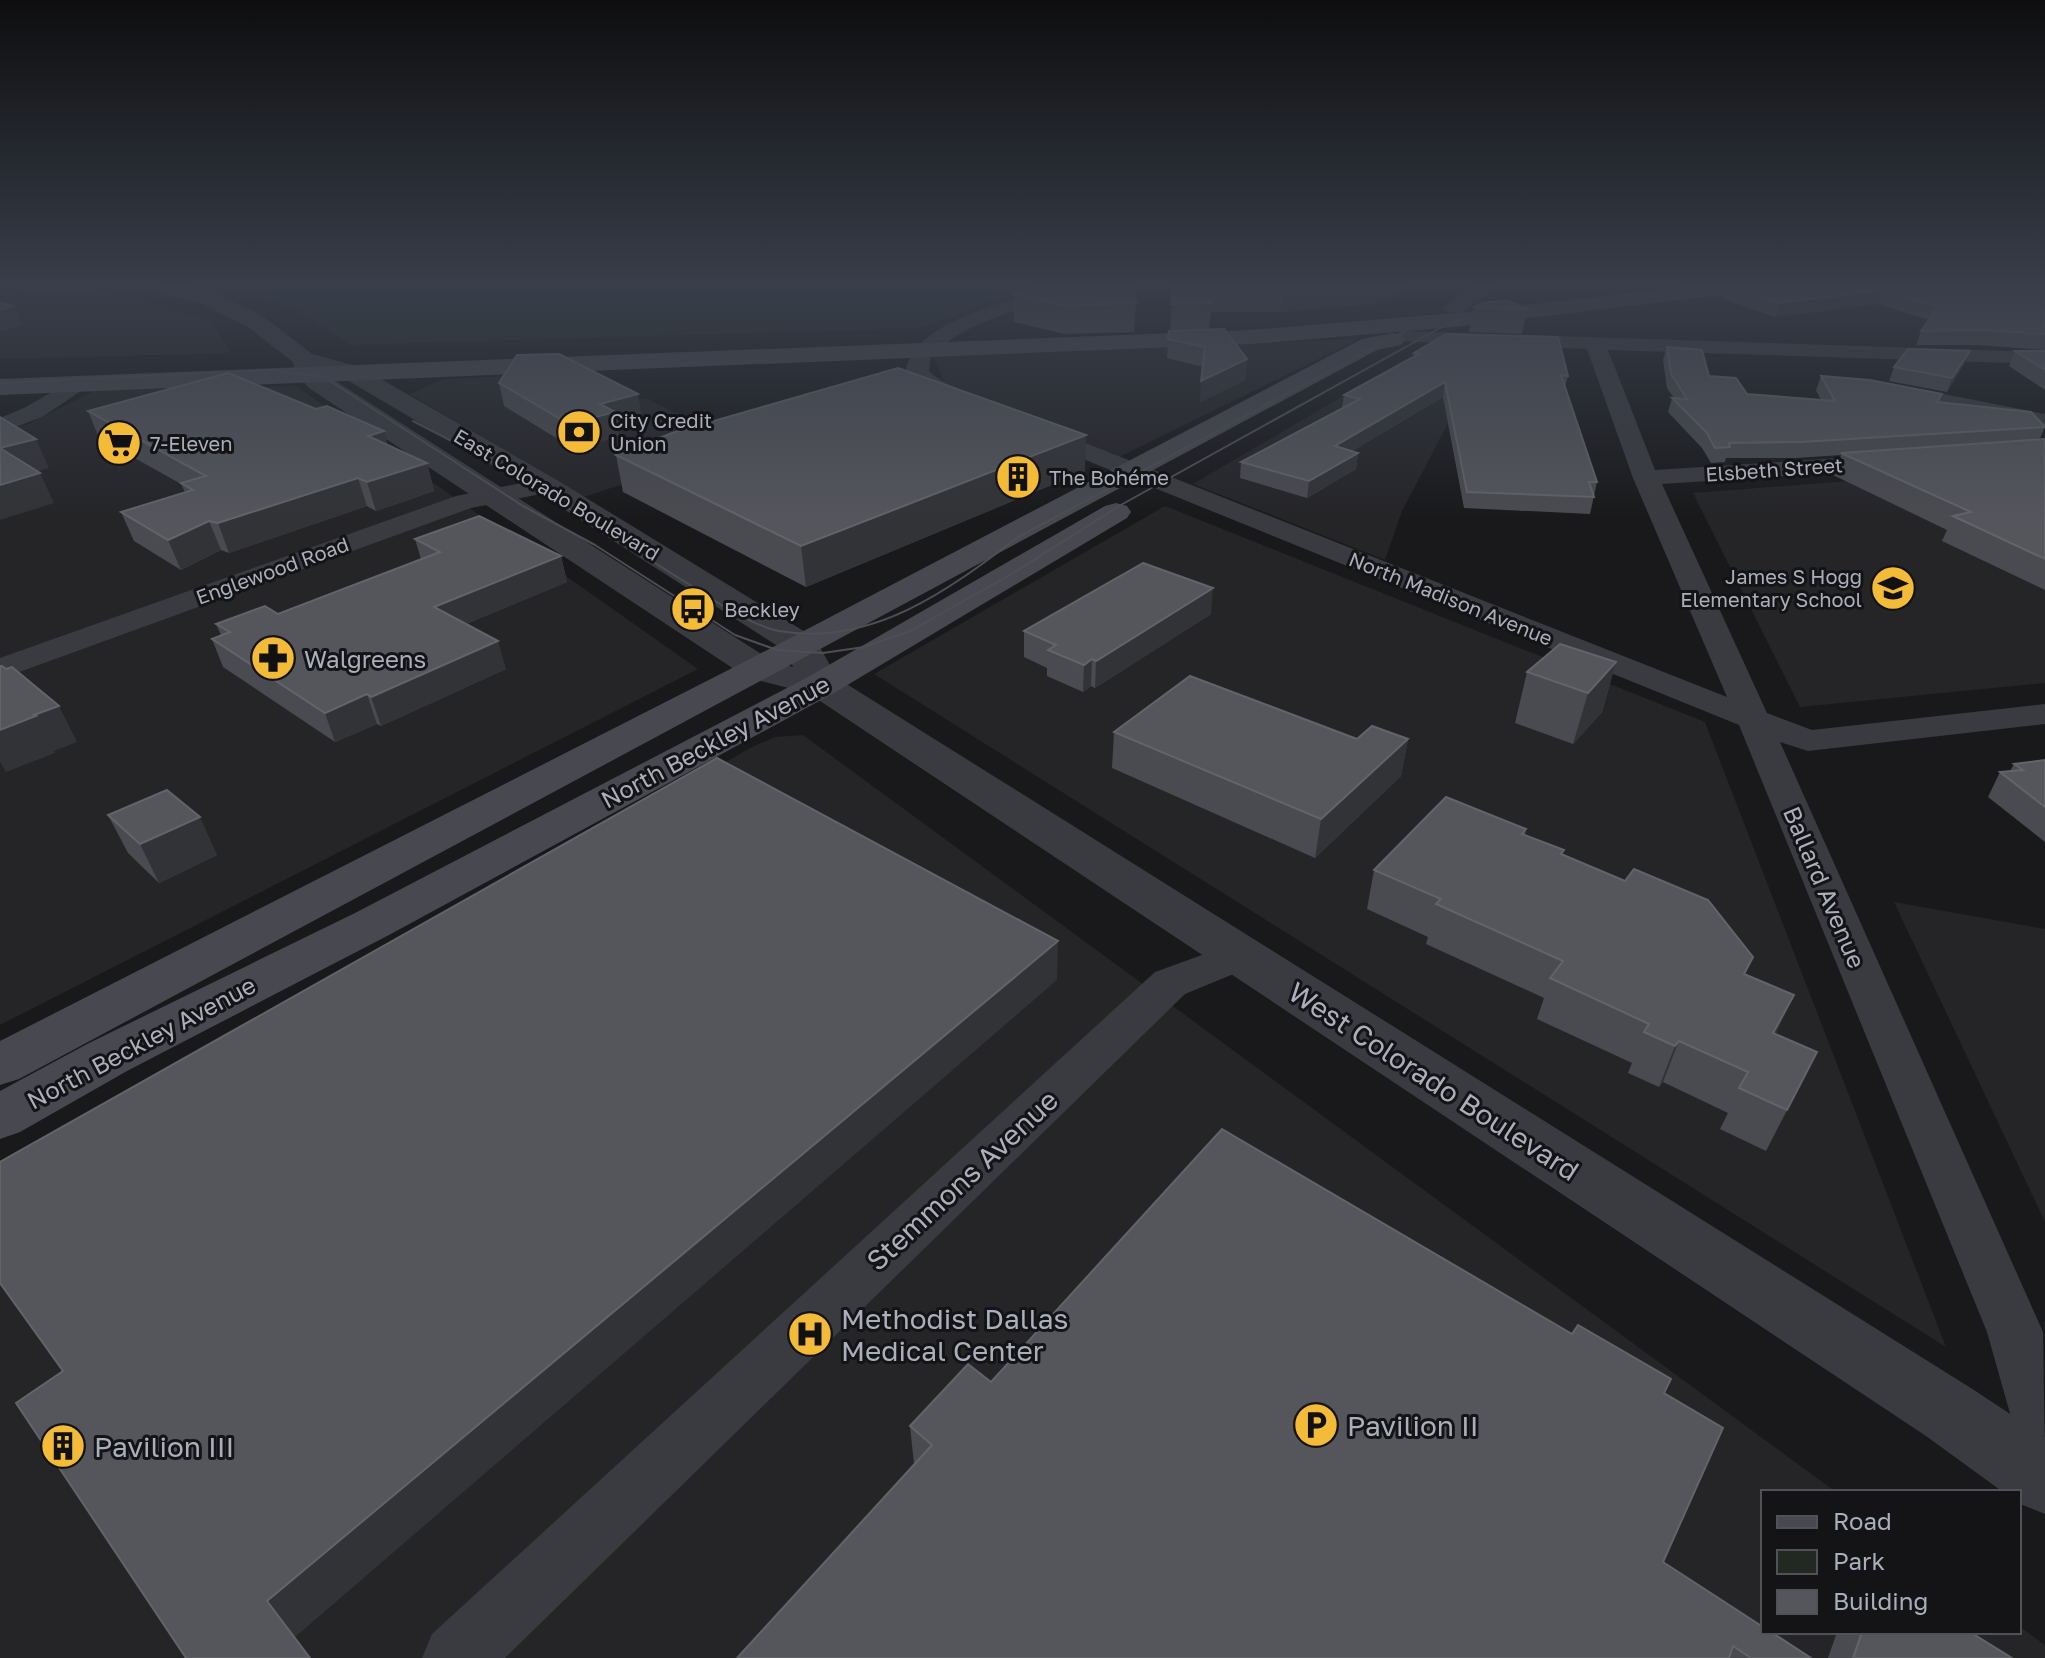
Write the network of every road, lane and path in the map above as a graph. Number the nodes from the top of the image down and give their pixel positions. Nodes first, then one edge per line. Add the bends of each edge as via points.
1 (352, 364) edge
2 (509, 364) edge
3 (920, 364) edge
4 (1334, 364) edge
5 (1380, 364) edge
6 (1603, 364) edge
7 (1759, 364) edge
8 (306, 366) junction
9 (0, 371) edge
10 (351, 372) junction
11 (1797, 372) dead end
12 (76, 384) junction
13 (1859, 384) edge
14 (0, 387) edge
15 (988, 412) edge
16 (2045, 421) edge
17 (1018, 424) edge
18 (0, 426) edge
19 (1919, 460) edge
20 (1132, 471) junction
21 (1646, 478) junction
22 (1165, 485) junction
23 (547, 486) junction
24 (489, 496) junction
25 (812, 665) junction
26 (0, 669) edge
27 (759, 669) junction
28 (2045, 714) edge
29 (1753, 719) junction
30 (1238, 956) junction
31 (0, 1065) edge
32 (0, 1117) edge
33 (2045, 1431) edge
34 (2045, 1479) edge
35 (456, 1658) edge

1 - 8 main road
2 - 10 main road
3 - 15 street via 917,370 924,380
4 - 20 main road, North Beckley Avenue
5 - 22 main road, North Beckley Avenue
6 - 21 street, Ballard Avenue
7 - 11 street
8 - 9 main road
8 - 10 main road
8 - 12 main road
8 - 24 street, East Colorado Boulevard via 343,401
10 - 23 street, East Colorado Boulevard
12 - 14 main road
12 - 18 street via 34,412
13 - 16 street
17 - 20 street, North Madison Avenue
19 - 21 street, Elsbeth Street
20 - 22 street, North Madison Avenue
20 - 25 main road, North Beckley Avenue
21 - 29 street, Ballard Avenue
22 - 25 main road, North Beckley Avenue
22 - 29 street, North Madison Avenue
23 - 24 street, Englewood Road
23 - 25 street, East Colorado Boulevard
24 - 26 street, Englewood Road
24 - 27 street, East Colorado Boulevard
25 - 27 street, West Colorado Boulevard
25 - 30 street, West Colorado Boulevard
25 - 32 main road, North Beckley Avenue via 386,917
27 - 31 main road, North Beckley Avenue
28 - 29 street, North Madison Avenue via 1808,741
29 - 33 street, Ballard Avenue via 2015,1332
30 - 34 street, West Colorado Boulevard
30 - 35 street, Stemmons Avenue via 1170,983

